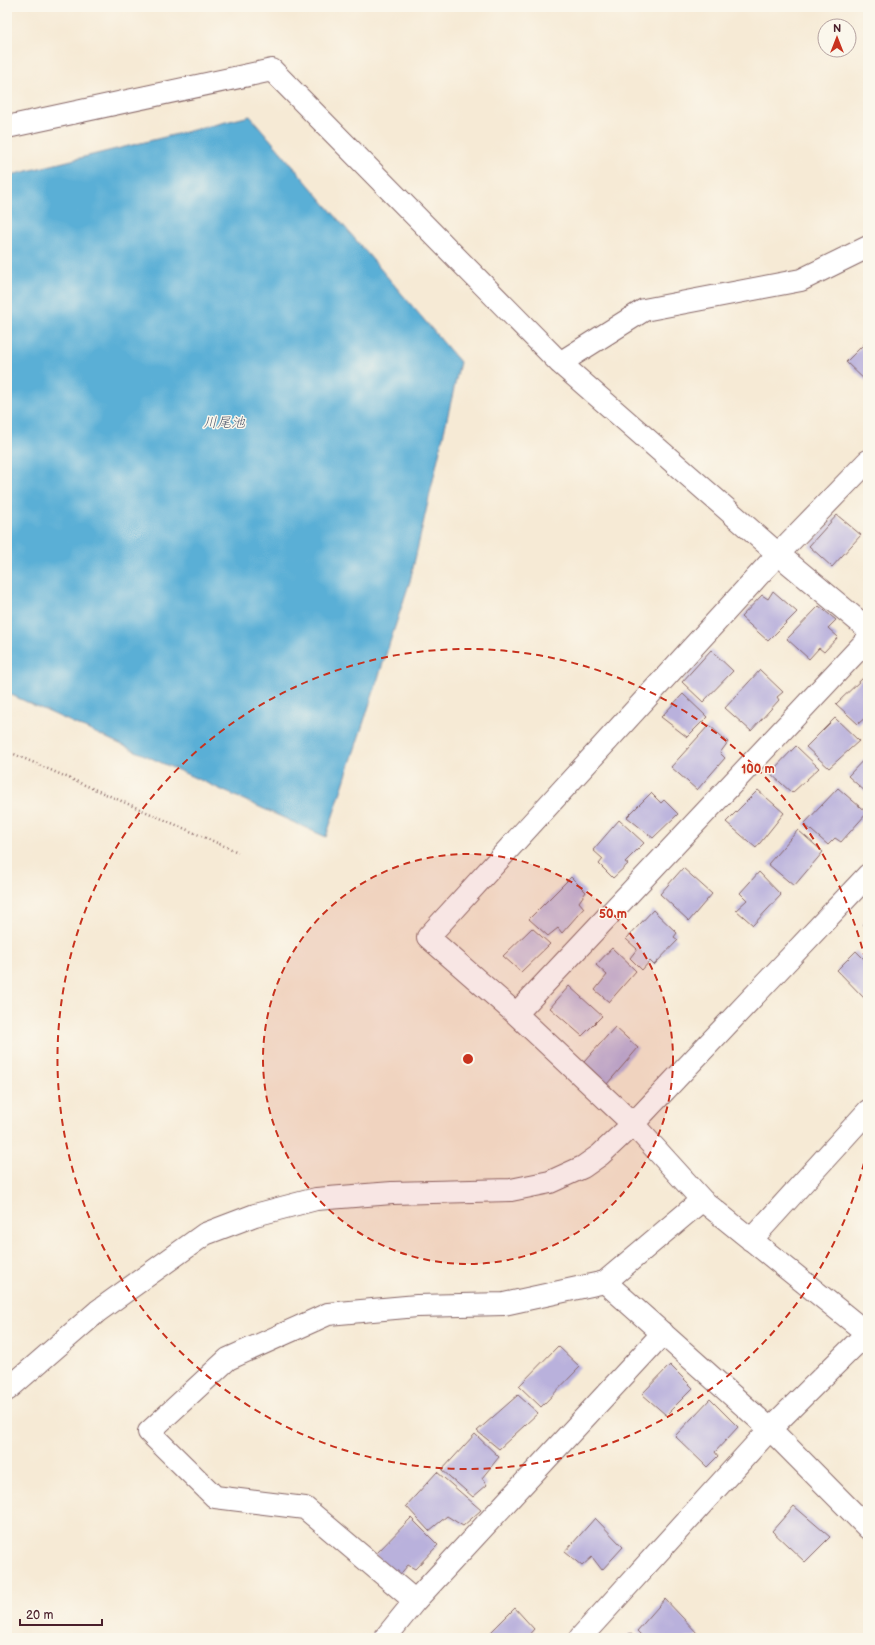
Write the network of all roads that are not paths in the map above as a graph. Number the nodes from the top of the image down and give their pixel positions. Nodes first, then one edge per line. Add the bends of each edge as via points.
1 (7, 127) edge
2 (868, 247) edge
3 (560, 363) junction
4 (868, 461) edge
5 (778, 554) junction
6 (868, 629) edge
7 (868, 639) edge
8 (868, 875) edge
9 (516, 1014) junction
10 (868, 1111) edge
11 (633, 1124) junction
12 (702, 1200) junction
13 (751, 1240) junction
14 (605, 1282) junction
15 (663, 1333) junction
16 (868, 1333) edge
17 (7, 1390) edge
18 (770, 1429) junction
19 (868, 1528) edge
20 (415, 1602) junction
21 (385, 1638) edge
22 (580, 1638) edge

1 - 3 street via 272,70
2 - 3 street via 801,280 644,310
3 - 5 street
4 - 5 street
5 - 6 street
5 - 9 street via 428,937
7 - 9 street
8 - 11 street
9 - 11 street
10 - 13 street
11 - 12 street
11 - 17 street via 583,1167 550,1182 511,1190 392,1193 316,1199 255,1215 205,1234 98,1311
12 - 13 street
12 - 14 street
13 - 16 street
14 - 15 street
14 - 20 street via 504,1304 416,1306 328,1314 228,1359 149,1432 215,1497 305,1508
15 - 18 street
15 - 20 street
16 - 18 street
18 - 19 street
18 - 22 street
20 - 21 street

